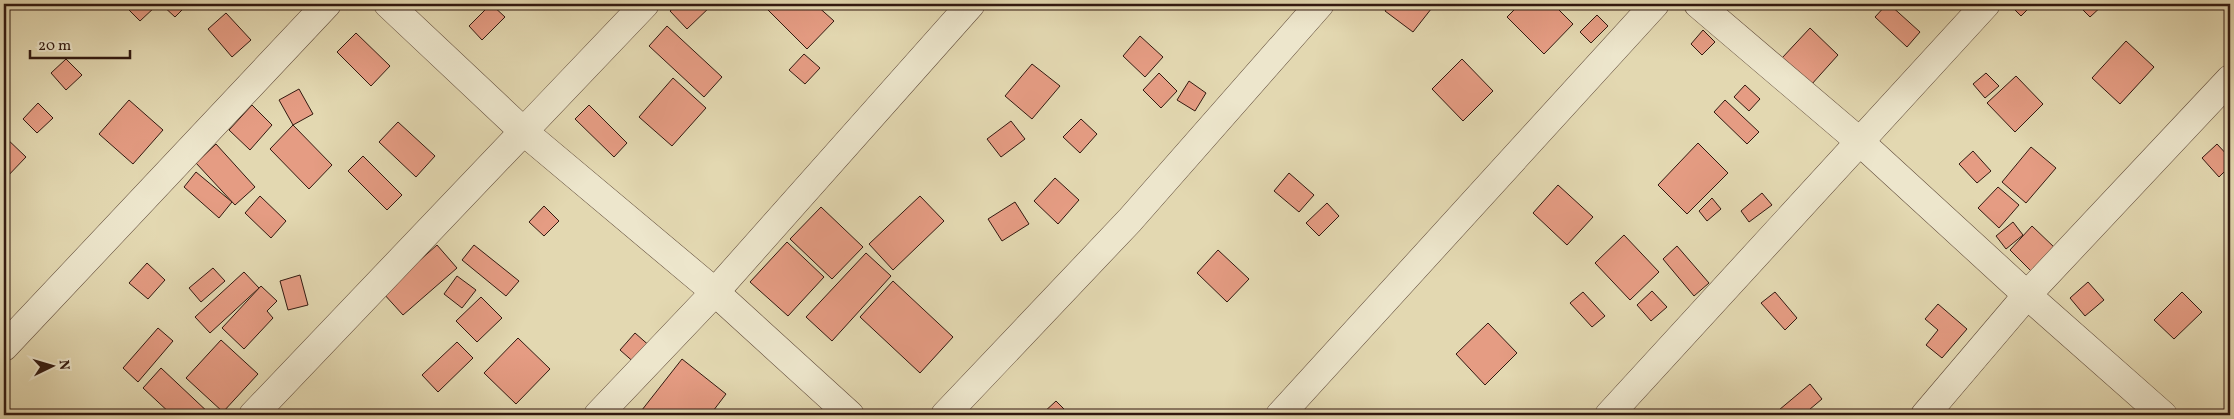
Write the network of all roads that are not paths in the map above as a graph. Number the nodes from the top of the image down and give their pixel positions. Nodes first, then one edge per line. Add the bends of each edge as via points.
1 (327, 4) edge
2 (388, 4) edge
3 (645, 4) edge
4 (970, 4) edge
5 (1320, 4) edge
6 (1655, 4) edge
7 (1698, 4) edge
8 (1986, 4) edge
9 (2230, 79) edge
10 (523, 131) junction
11 (1859, 141) junction
12 (715, 292) junction
13 (2027, 295) junction
14 (4, 347) edge
15 (253, 415) edge
16 (598, 415) edge
17 (850, 415) edge
18 (945, 415) edge
19 (1280, 415) edge
20 (1609, 415) edge
21 (1925, 415) edge
22 (2163, 415) edge

1 - 14 street
2 - 10 street
3 - 10 street
4 - 12 street
5 - 18 street via 1130,220
6 - 19 street
7 - 11 street
8 - 11 street
9 - 13 street
10 - 12 street
10 - 15 street
11 - 13 street
11 - 20 street
12 - 16 street
12 - 17 street
13 - 21 street
13 - 22 street

